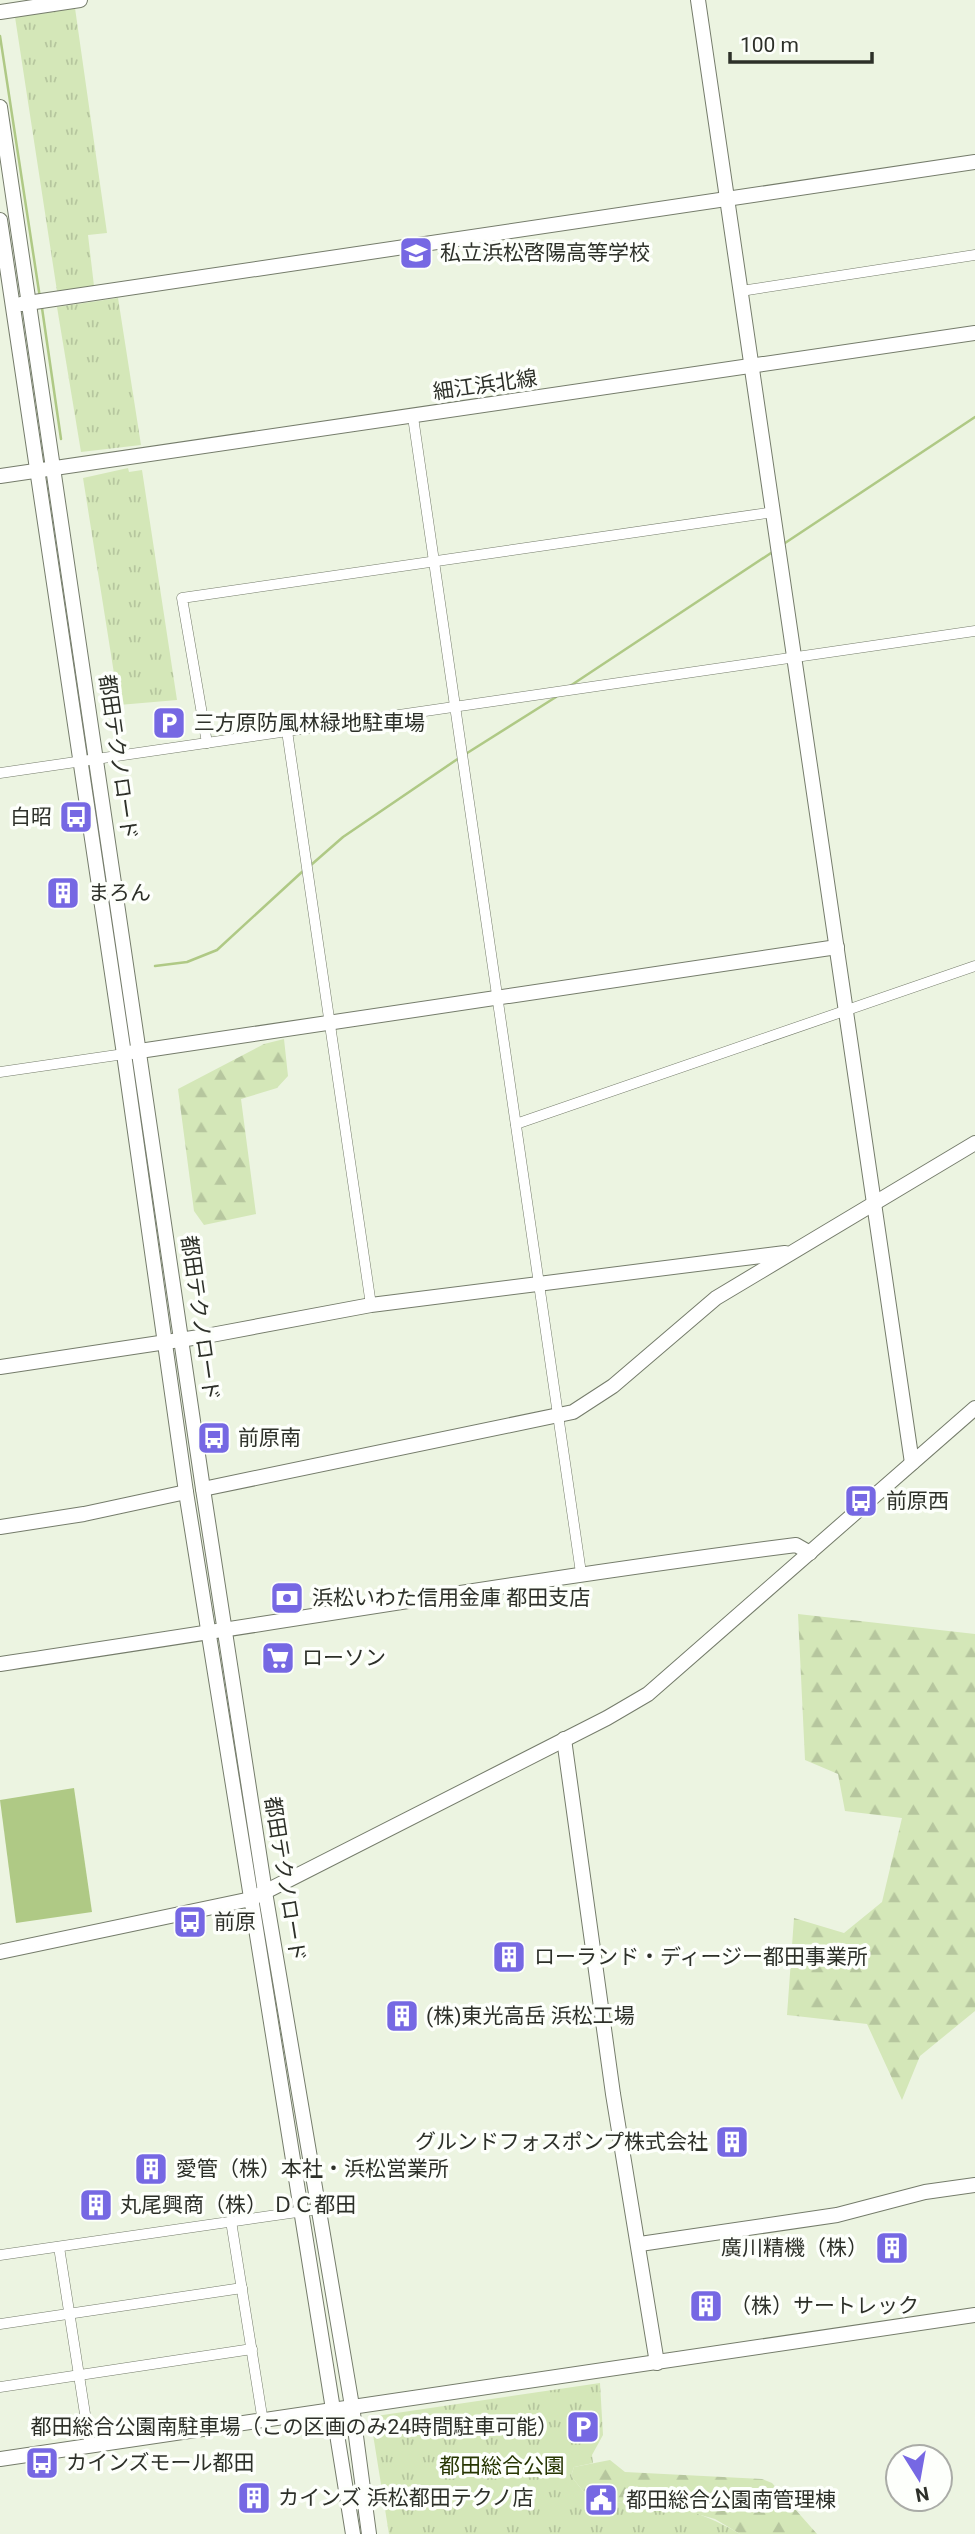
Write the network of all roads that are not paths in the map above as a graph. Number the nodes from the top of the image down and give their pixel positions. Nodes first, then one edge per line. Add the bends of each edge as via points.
1 (79, 0) edge
2 (698, 0) edge
3 (0, 12) edge
4 (0, 107) edge
5 (975, 162) edge
6 (728, 200) junction
7 (0, 220) edge
8 (975, 255) edge
9 (741, 290) junction
10 (30, 303) junction
11 (6, 306) edge
12 (975, 333) edge
13 (752, 366) junction
14 (413, 417) junction
15 (53, 468) junction
16 (35, 471) junction
17 (0, 476) edge
18 (774, 512) junction
19 (436, 563) junction
20 (975, 631) edge
21 (796, 660) junction
22 (455, 707) junction
23 (288, 731) junction
24 (207, 743) junction
25 (98, 758) junction
26 (80, 761) junction
27 (0, 773) edge
28 (837, 947) junction
29 (975, 966) edge
30 (497, 998) junction
31 (847, 1010) junction
32 (329, 1023) junction
33 (140, 1051) junction
34 (124, 1054) junction
35 (0, 1072) edge
36 (516, 1124) junction
37 (975, 1143) edge
38 (875, 1204) junction
39 (792, 1252) junction
40 (539, 1284) junction
41 (371, 1305) junction
42 (182, 1340) junction
43 (165, 1343) junction
44 (0, 1367) edge
45 (975, 1408) edge
46 (559, 1416) junction
47 (912, 1463) junction
48 (203, 1489) junction
49 (186, 1492) junction
50 (0, 1527) edge
51 (810, 1553) junction
52 (581, 1573) junction
53 (218, 1632) junction
54 (0, 1664) edge
55 (564, 1738) junction
56 (265, 1892) junction
57 (251, 1899) junction
58 (0, 1952) edge
59 (975, 2185) edge
60 (317, 2209) junction
61 (302, 2211) junction
62 (231, 2221) junction
63 (640, 2244) junction
64 (60, 2247) junction
65 (0, 2255) edge
66 (242, 2288) junction
67 (70, 2313) junction
68 (974, 2314) edge
69 (0, 2324) edge
70 (252, 2349) junction
71 (657, 2363) junction
72 (78, 2375) junction
73 (0, 2387) edge
74 (352, 2406) junction
75 (335, 2411) junction
76 (263, 2422) junction
77 (90, 2446) junction
78 (0, 2459) edge
79 (353, 2534) edge
80 (369, 2534) edge

1 - 3 street
2 - 6 street
4 - 10 street, 都田テクノロード
5 - 6 street
6 - 9 street
6 - 10 street
7 - 11 street, 都田テクノロード
8 - 9 street
9 - 13 street
10 - 11 street
10 - 15 street, 都田テクノロード
11 - 16 street, 都田テクノロード
12 - 13 street, 細江浜北線
13 - 14 street, 細江浜北線
13 - 18 street
14 - 15 street, 細江浜北線
14 - 19 street
15 - 16 street, 細江浜北線
15 - 25 street, 都田テクノロード
16 - 17 street, 細江浜北線
16 - 26 street, 都田テクノロード
18 - 19 street
18 - 21 street
19 - 22 street
19 - 24 street via 182,598
20 - 21 street
21 - 22 street
21 - 28 street
22 - 23 street
22 - 30 street
23 - 24 street
23 - 32 street
24 - 25 street
25 - 26 street
25 - 33 street, 都田テクノロード
26 - 27 street
26 - 34 street, 都田テクノロード
28 - 30 street
28 - 31 street
29 - 31 street
30 - 32 street
30 - 36 street
31 - 36 street
31 - 38 street
32 - 33 street
32 - 41 street
33 - 34 street
33 - 42 street, 都田テクノロード
34 - 35 street
34 - 43 street, 都田テクノロード
36 - 40 street
37 - 38 street
38 - 39 street
38 - 47 street
39 - 40 street
39 - 46 street via 716,1298 587,1405
40 - 41 street
40 - 46 street
41 - 42 street
42 - 43 street
42 - 48 street, 都田テクノロード
43 - 44 street
43 - 49 street, 都田テクノロード
45 - 47 street
46 - 48 street
46 - 52 street
47 - 51 street
48 - 53 street, 都田テクノロード
49 - 50 street
49 - 53 street, 都田テクノロード
51 - 52 street via 796,1545
51 - 55 street via 648,1694
52 - 53 street
53 - 54 street
53 - 56 street, 都田テクノロード
53 - 57 street, 都田テクノロード
55 - 56 street
55 - 63 street via 613,2094
56 - 57 street
56 - 60 street, 都田テクノロード
57 - 58 street
57 - 61 street, 都田テクノロード
59 - 63 street via 925,2192 836,2215
60 - 61 street
60 - 74 street, 都田テクノロード
61 - 62 street
61 - 75 street, 都田テクノロード
62 - 64 street
62 - 66 street
63 - 71 street
64 - 65 street
64 - 67 street
66 - 67 street
66 - 70 street
67 - 69 street
67 - 72 street
68 - 71 street
70 - 72 street
70 - 76 street
71 - 74 street
72 - 73 street
72 - 77 street
74 - 75 street
74 - 80 street, 都田テクノロード
75 - 76 street
75 - 79 street, 都田テクノロード
76 - 77 street
77 - 78 street

